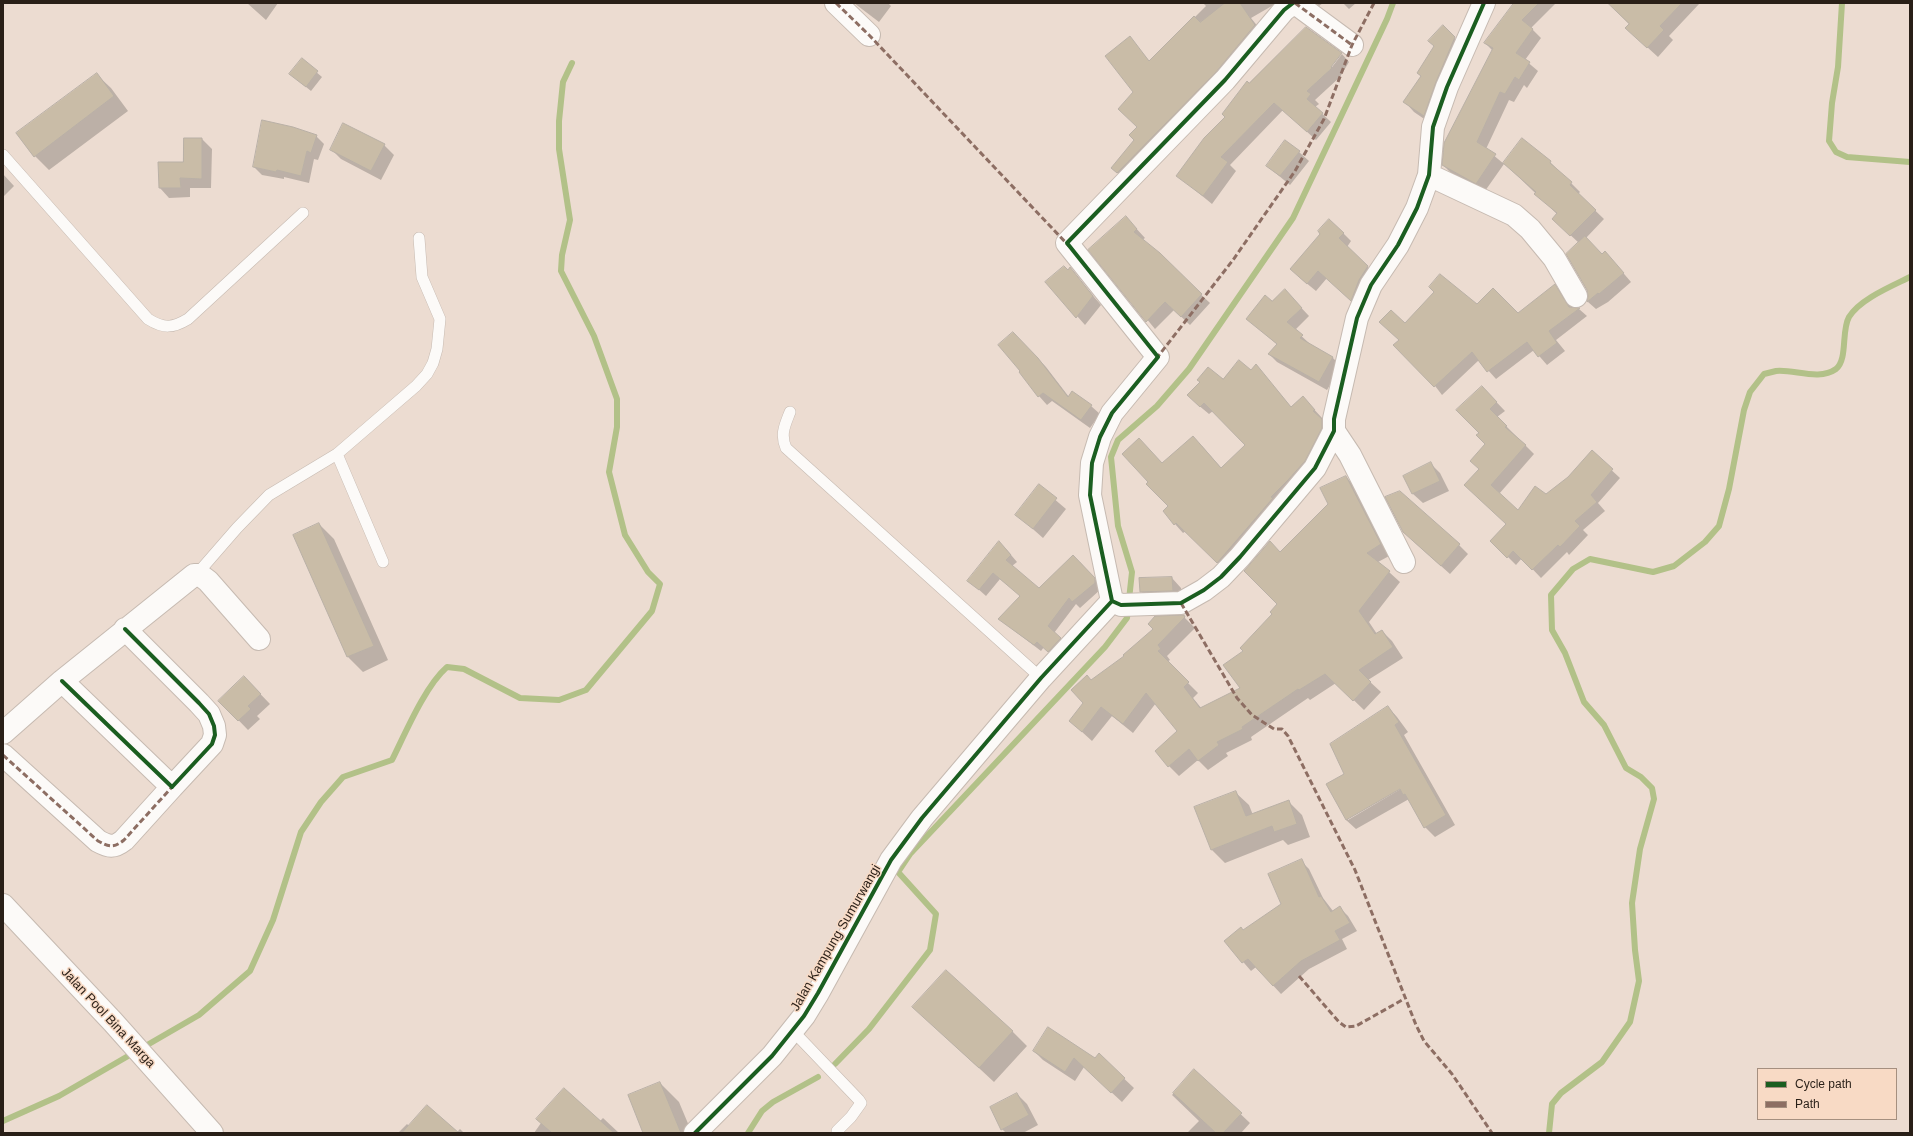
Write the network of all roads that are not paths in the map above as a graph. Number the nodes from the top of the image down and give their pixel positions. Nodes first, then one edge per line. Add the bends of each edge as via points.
1 (836, 3) edge
2 (1294, 3) edge
3 (1484, 3) edge
4 (869, 35) dead end
5 (1352, 45) dead end
6 (3, 155) edge
7 (1430, 174) junction
8 (303, 213) dead end
9 (419, 238) dead end
10 (1576, 296) dead end
11 (790, 412) dead end
12 (1334, 431) junction
13 (337, 454) junction
14 (383, 562) dead end
15 (1404, 562) dead end
16 (197, 574) junction
17 (1116, 603) junction
18 (126, 629) junction
19 (259, 639) dead end
20 (1041, 678) junction
21 (62, 681) junction
22 (3, 733) edge
23 (3, 755) edge
24 (172, 787) junction
25 (3, 906) edge
26 (792, 1031) junction
27 (837, 1131) dead end
28 (212, 1133) edge
29 (696, 1133) edge

1 - 4 street
2 - 5 street
2 - 17 street via 1284,10 1225,80 1067,244 1158,357 1112,413 1100,437 1092,463 1090,495
3 - 7 street via 1447,87 1433,127
6 - 8 lane via 148,319 165,328 188,319
7 - 10 street via 1514,215 1530,229 1554,258
7 - 12 street via 1417,208 1398,245 1371,285 1357,318 1334,419
9 - 13 lane via 422,277 440,319 433,363 416,386
11 - 20 lane via 782,432 786,448
12 - 15 street via 1350,455
12 - 17 street via 1315,468 1300,488 1221,577 1181,603
13 - 14 lane
13 - 16 lane via 269,495
16 - 18 street
16 - 19 street via 208,581
17 - 20 street, Jalan Kampung Sumurwangi
18 - 21 street
18 - 24 street via 199,702 209,714 214,726 212,744
20 - 26 street, Jalan Kampung Sumurwangi via 922,818 891,860 818,993
21 - 22 street
21 - 24 street
23 - 24 street via 106,846 117,845 124,840
25 - 28 street, Jalan Pool Bina Marga via 113,1022
26 - 27 lane via 859,1100 858,1109
26 - 29 street, Jalan Kampung Sumurwangi via 772,1056

